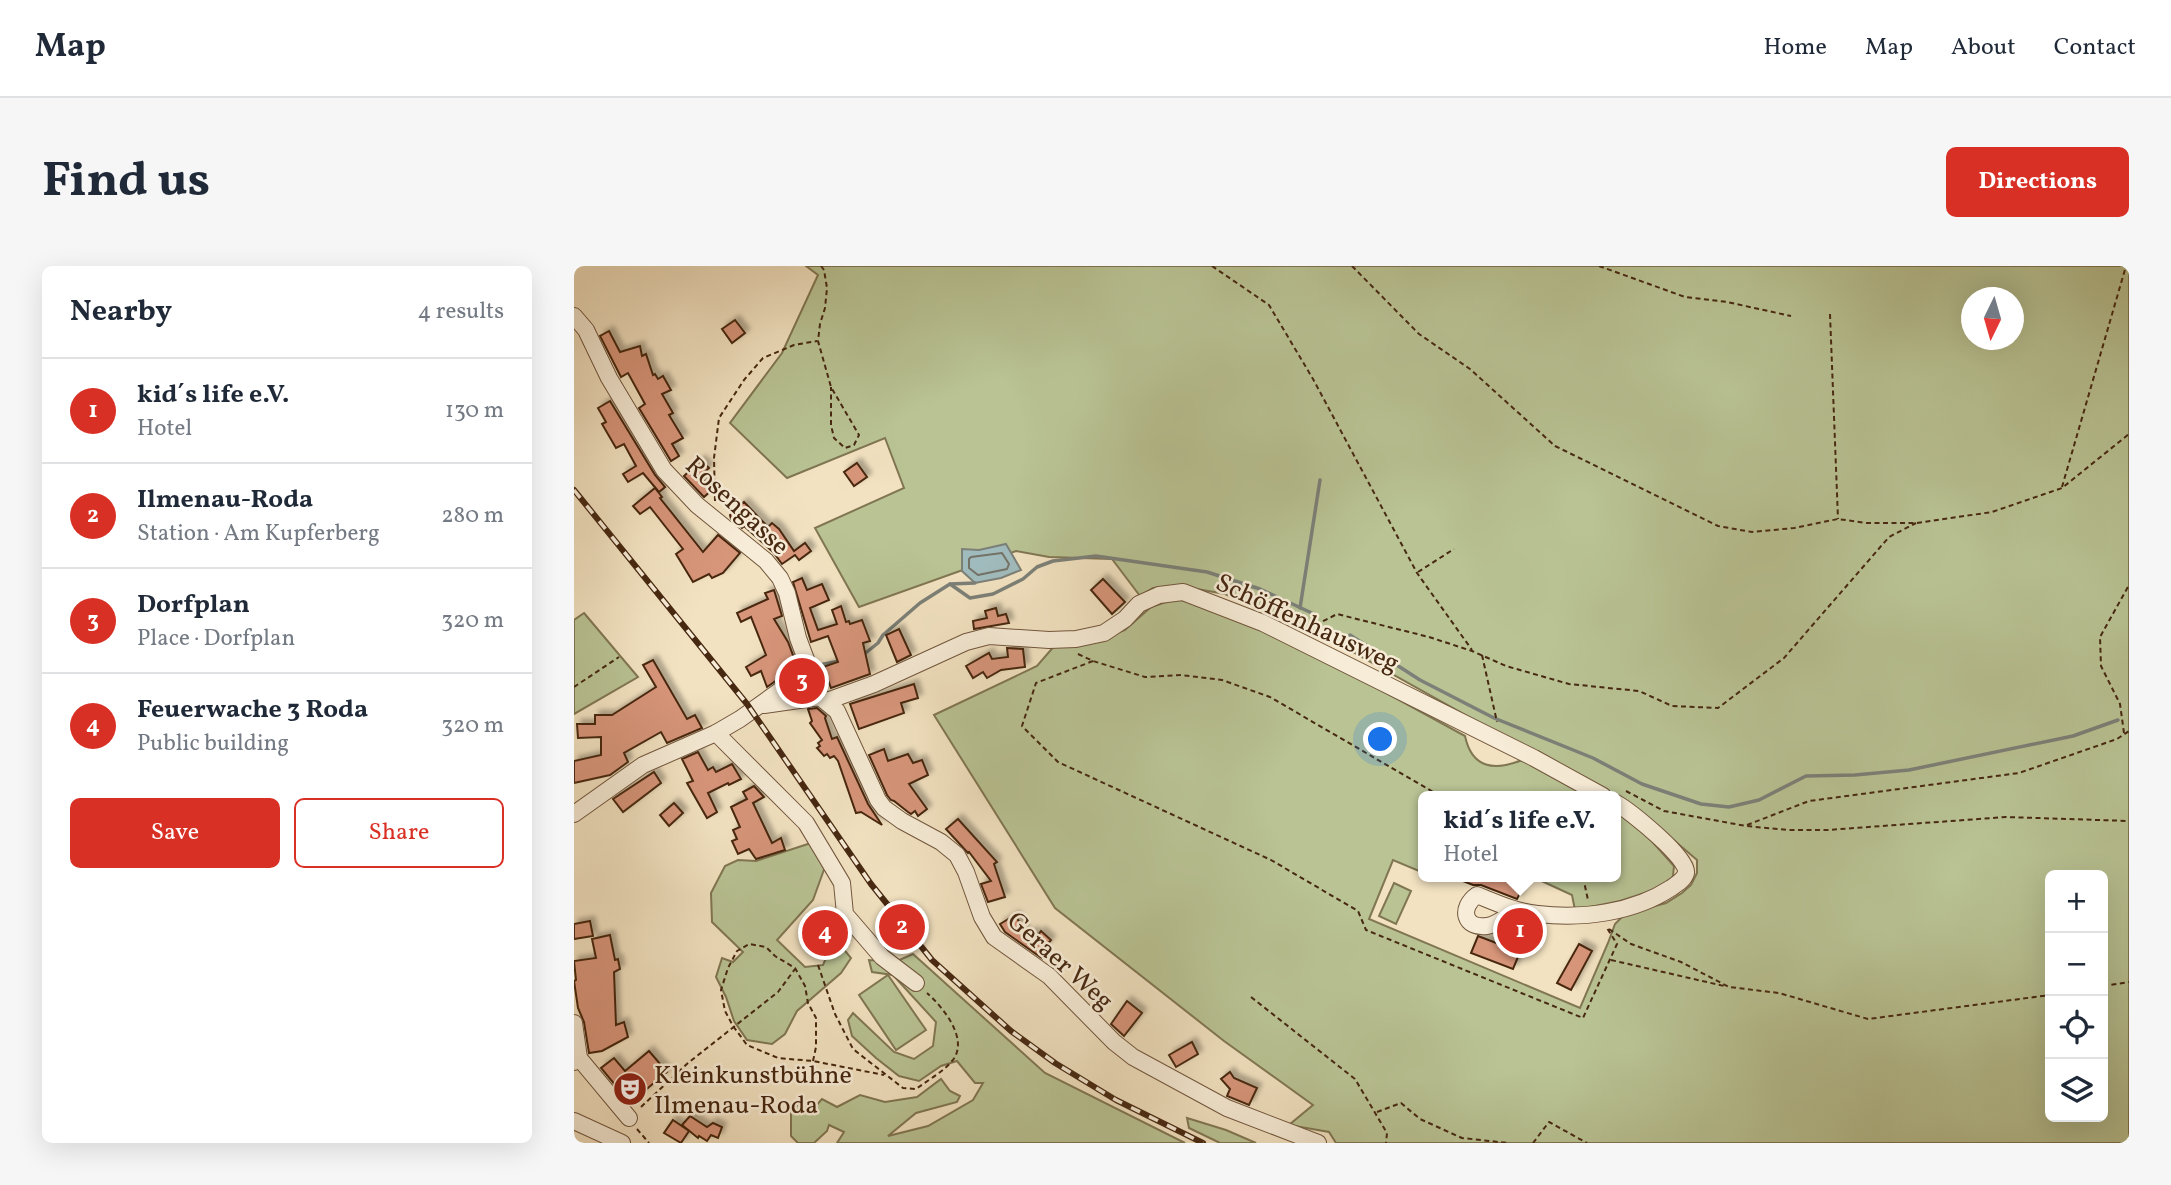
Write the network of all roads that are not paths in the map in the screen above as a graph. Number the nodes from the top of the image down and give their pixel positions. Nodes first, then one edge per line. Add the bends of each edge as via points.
1 (574, 316) edge
2 (808, 667) junction
3 (824, 699) junction
4 (760, 706) junction
5 (716, 733) junction
6 (1594, 791) edge
7 (1621, 799) edge
8 (574, 814) edge
9 (1517, 911) dead end
10 (916, 982) road end
11 (574, 1023) edge
12 (577, 1060) edge
13 (629, 1118) road end
14 (574, 1121) edge
15 (622, 1143) edge
16 (1318, 1143) edge

1 - 2 street, Rosengasse via 658,461 679,488 780,578
2 - 3 street, Rosengasse
2 - 4 street
3 - 4 street, Schöffenhausweg
3 - 6 street, Schöffenhausweg via 874,684 989,636 1049,640 1104,633 1139,604 1159,595 1184,592 1263,623
3 - 16 street, Geraer Weg via 837,711 884,808 957,855 982,918 995,937 1049,976 1133,1057 1227,1108
4 - 5 street
5 - 8 street via 643,765
5 - 10 street via 806,823 842,883 845,914 882,957
7 - 9 street via 1678,855 1686,866 1681,881 1656,897 1617,910 1539,915
11 - 12 street
12 - 13 street
14 - 15 street

